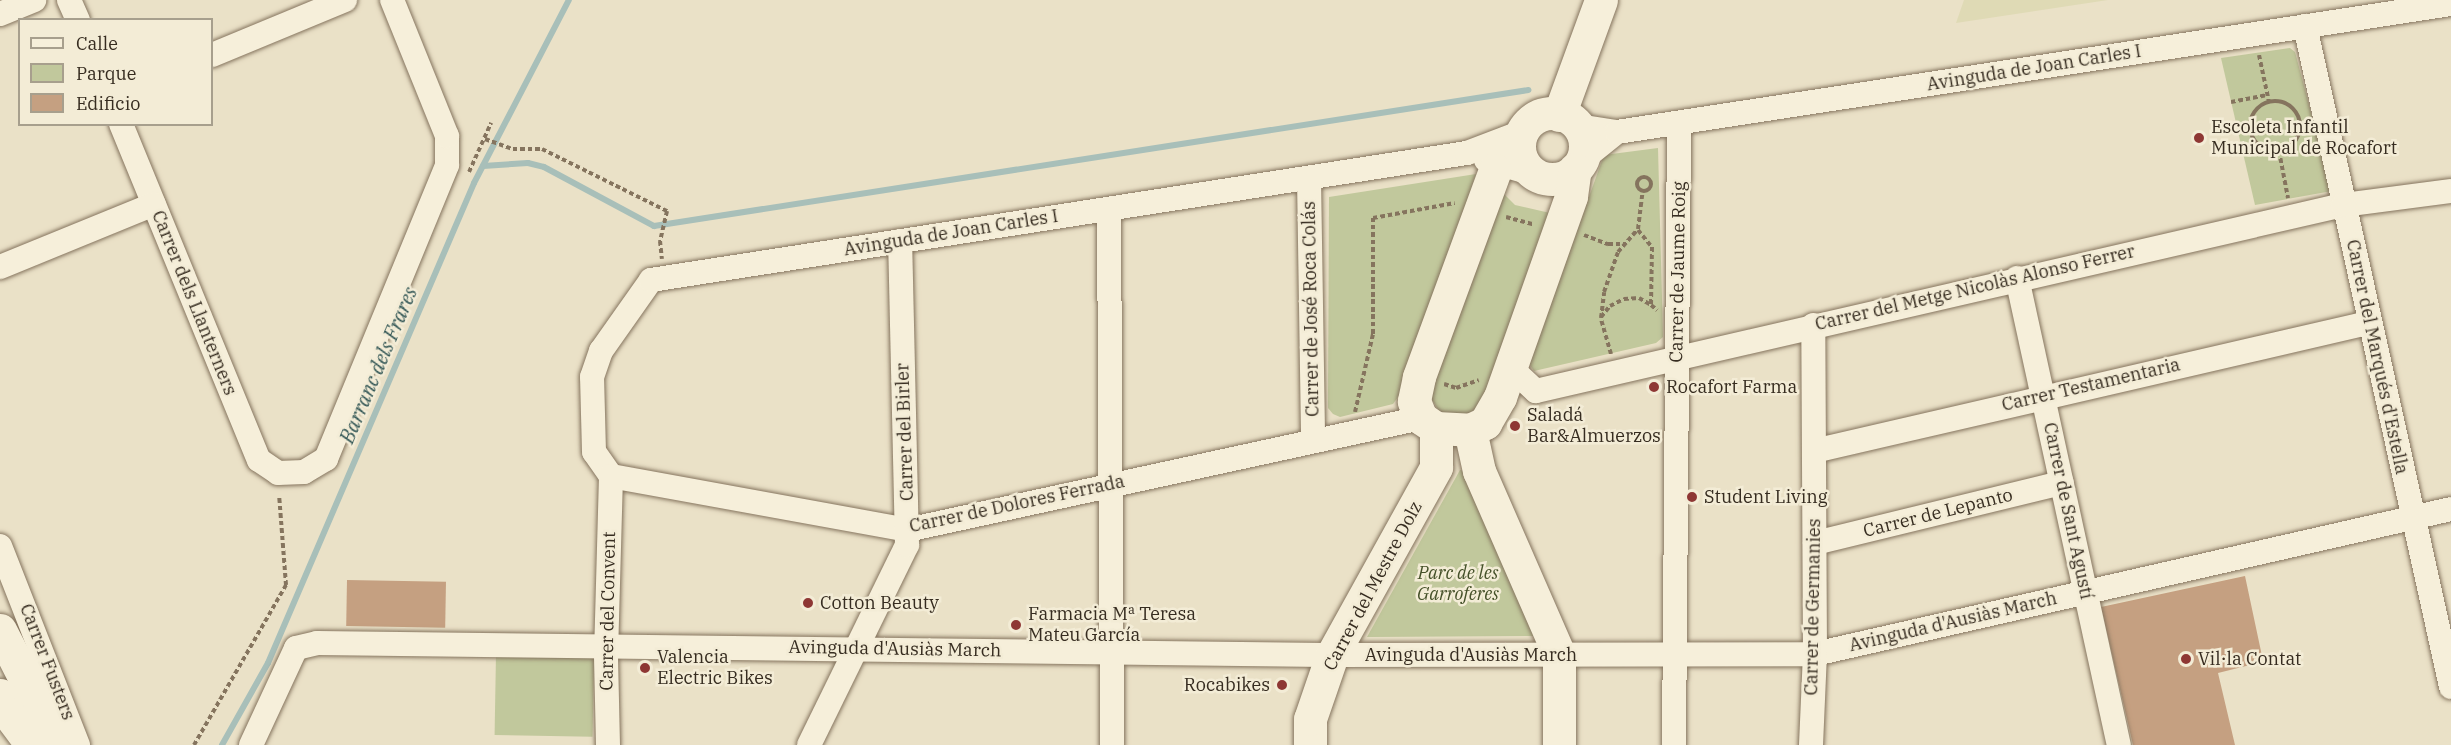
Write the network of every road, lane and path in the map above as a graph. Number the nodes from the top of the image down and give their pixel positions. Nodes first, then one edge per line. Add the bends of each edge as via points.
1 (34, 0) edge
2 (69, 0) edge
3 (345, 0) edge
4 (392, 0) edge
5 (1601, 0) edge
6 (2451, 4) edge
7 (0, 14) edge
8 (77, 18) edge
9 (2305, 26) junction
10 (2259, 53) dead end
11 (213, 55) edge
12 (2267, 95) junction
13 (2231, 102) dead end
14 (2269, 102) junction
15 (1568, 120) junction
16 (491, 123) dead end
17 (1679, 123) junction
18 (122, 126) edge
19 (1617, 132) junction
20 (485, 139) junction
21 (1513, 146) junction
22 (2279, 151) junction
23 (1467, 153) junction
24 (1579, 164) junction
25 (457, 171) junction
26 (1309, 178) junction
27 (1643, 191) dead end
28 (2451, 192) edge
29 (2288, 199) dead end
30 (154, 204) junction
31 (1463, 204) dead end
32 (2343, 205) junction
33 (1109, 208) junction
34 (1560, 226) junction
35 (1638, 229) junction
36 (900, 241) junction
37 (1627, 244) junction
38 (0, 267) edge
39 (664, 278) junction
40 (2017, 278) junction
41 (1651, 305) junction
42 (1677, 314) junction
43 (1601, 318) junction
44 (2368, 323) junction
45 (1813, 325) junction
46 (1677, 357) junction
47 (1511, 368) junction
48 (1615, 372) junction
49 (1441, 382) dead end
50 (1472, 383) dead end
51 (2044, 395) junction
52 (1355, 413) dead end
53 (1428, 423) junction
54 (1470, 430) junction
55 (1313, 441) junction
56 (1814, 451) junction
57 (278, 473) junction
58 (610, 477) junction
59 (2062, 483) junction
60 (1110, 485) junction
61 (2451, 509) edge
62 (2412, 518) junction
63 (907, 530) junction
64 (1815, 543) junction
65 (0, 546) edge
66 (2087, 591) junction
67 (0, 630) edge
68 (606, 645) junction
69 (857, 649) junction
70 (1112, 652) junction
71 (1559, 654) junction
72 (1677, 654) junction
73 (1815, 654) junction
74 (1332, 655) junction
75 (2451, 687) edge
76 (6, 718) edge
77 (32, 745) edge
78 (71, 745) edge
79 (78, 745) edge
80 (194, 745) edge
81 (251, 745) edge
82 (608, 745) edge
83 (809, 745) edge
84 (1112, 745) edge
85 (1310, 745) edge
86 (1559, 745) edge
87 (1674, 745) edge
88 (1811, 745) edge
89 (2119, 745) edge

1 - 7 street
2 - 8 street
3 - 11 street
4 - 25 street via 447,136
5 - 15 street
6 - 9 street, Avinguda de Joan Carles I
9 - 17 street, Avinguda de Joan Carles I
9 - 32 street, Carrer del Marqués d'Estella
10 - 12 path
12 - 13 path
12 - 14 path
14 - 22 path via 2250,119 2251,136 2263,149
14 - 22 path via 2284,103 2299,121 2298,137
15 - 19 street, Avinguda de Joan Carles I
15 - 21 street via 1540,115
15 - 24 street via 1584,137
16 - 20 path
17 - 19 street, Avinguda de Joan Carles I
17 - 42 street, Carrer de Jaume Roig
18 - 30 street, Carrer dels Llanterners
19 - 24 street
20 - 25 path
20 - 39 path via 525,151 542,149 667,211 660,240
21 - 23 street, Avinguda de Joan Carles I
21 - 23 street, Avinguda de Joan Carles I
21 - 24 street via 1534,174 1551,179
21 - 53 street, Carrer del Mestre Dolz via 1419,377 1414,401
22 - 29 path
23 - 26 street, Avinguda de Joan Carles I
24 - 34 street
25 - 57 street via 326,459 304,472
26 - 33 street, Avinguda de Joan Carles I
26 - 55 street, Carrer de José Roca Colás
27 - 35 path
28 - 32 street, Carrer del Metge Nicolàs Alonso Ferrer
30 - 38 street
30 - 57 street, Carrer dels Llanterners via 259,460
31 - 52 path via 1447,202 1373,218 1373,334
32 - 40 street, Carrer del Metge Nicolàs Alonso Ferrer
32 - 44 street, Carrer del Marqués d'Estella
33 - 36 street, Avinguda de Joan Carles I
33 - 60 street
34 - 37 path via 1598,241
34 - 47 street
35 - 37 path
35 - 41 path via 1652,247
36 - 39 street, Avinguda de Joan Carles I
36 - 63 street, Carrer del Birler
37 - 43 path via 1618,252 1609,275
39 - 58 street, Avinguda de Joan Carles I via 651,280 601,351 592,377 594,452
40 - 45 street, Carrer del Metge Nicolàs Alonso Ferrer
40 - 51 street, Carrer de Sant Agustí
41 - 42 path
41 - 43 path via 1639,298 1624,299 1610,306
42 - 46 street, Carrer de Jaume Roig
43 - 48 path
44 - 51 street, Carrer Testamentaria
44 - 62 street, Carrer del Marqués d'Estella
45 - 46 street, Carrer del Metge Nicolàs Alonso Ferrer
45 - 56 street, Carrer de Germanies
46 - 48 street, Carrer del Metge Nicolàs Alonso Ferrer
46 - 72 street, Carrer de Jaume Roig
47 - 48 street, Carrer del Metge Nicolàs Alonso Ferrer via 1536,391
47 - 54 street via 1485,423
49 - 50 path via 1456,388
51 - 56 street, Carrer Testamentaria
51 - 59 street, Carrer de Sant Agustí
53 - 54 street
53 - 55 street, Carrer de Dolores Ferrada
53 - 74 street, Carrer del Mestre Dolz via 1436,467
54 - 71 street via 1479,471
55 - 60 street, Carrer de Dolores Ferrada
56 - 64 street, Carrer de Germanies
57 - 80 path via 286,585
58 - 63 street, Carrer de Dolores Ferrada
58 - 68 street, Carrer del Convent
59 - 64 street, Carrer de Lepanto
59 - 66 street, Carrer de Sant Agustí
60 - 63 street, Carrer de Dolores Ferrada
60 - 70 street
61 - 62 street, Avinguda d'Ausiàs March
62 - 66 street, Avinguda d'Ausiàs March
62 - 75 street, Carrer del Marqués d'Estella
63 - 69 street, Carrer del Birler via 907,545
64 - 73 street, Carrer de Germanies
65 - 79 street, Carrer Fusters
66 - 73 street, Avinguda d'Ausiàs March
66 - 89 street, Carrer de Sant Agustí
67 - 78 street, Carrer Fusters via 46,720
68 - 69 street, Avinguda d'Ausiàs March
68 - 81 street, Avinguda d'Ausiàs March via 317,643 296,648
68 - 82 street, Carrer del Convent
69 - 70 street, Avinguda d'Ausiàs March
69 - 83 street, Carrer del Birler
70 - 74 street, Avinguda d'Ausiàs March
70 - 84 street
71 - 72 street, Avinguda d'Ausiàs March
71 - 74 street, Avinguda d'Ausiàs March
71 - 86 street
72 - 73 street, Avinguda d'Ausiàs March
72 - 87 street, Carrer de Jaume Roig
73 - 88 street, Carrer de Germanies
74 - 85 street, Carrer del Mestre Dolz via 1310,719
76 - 77 street

